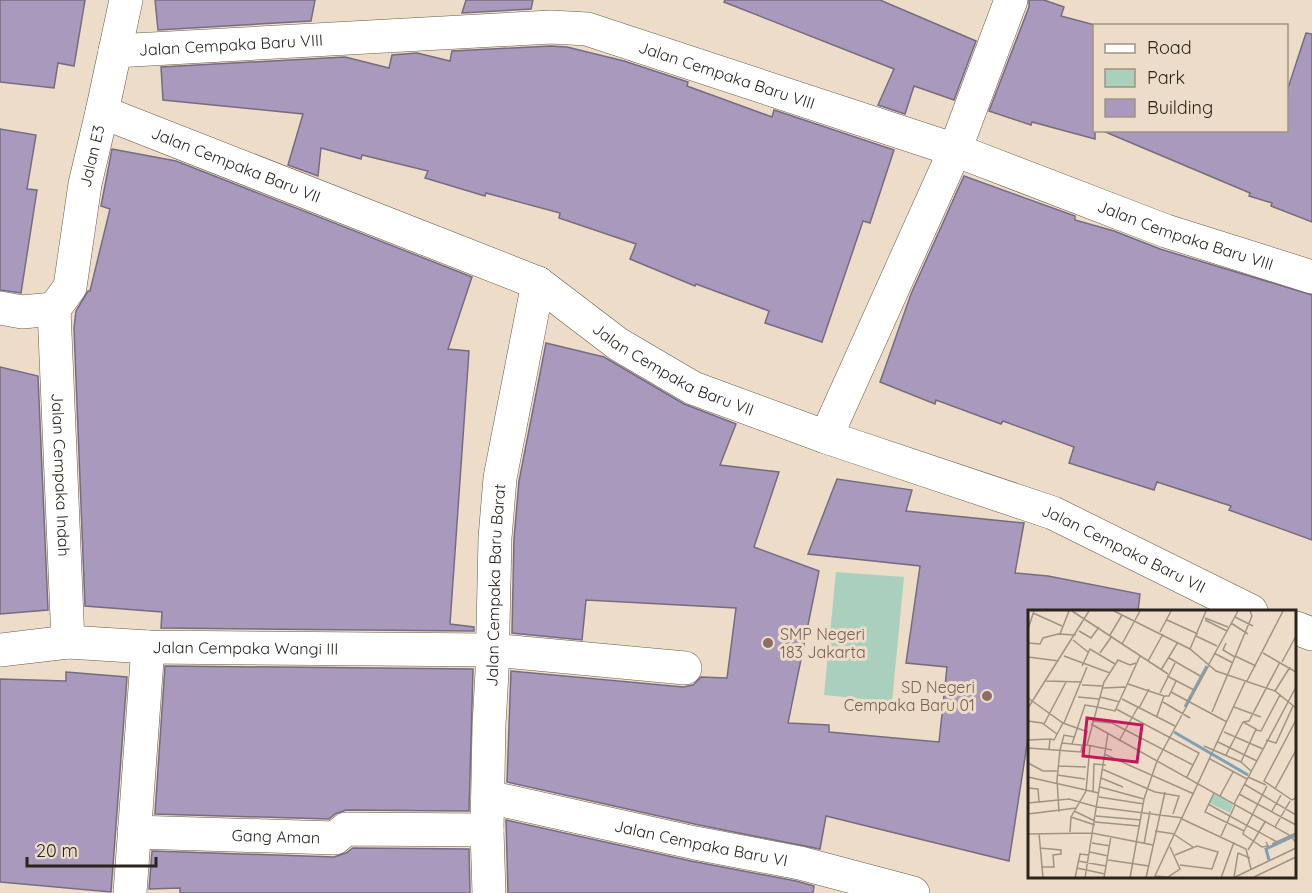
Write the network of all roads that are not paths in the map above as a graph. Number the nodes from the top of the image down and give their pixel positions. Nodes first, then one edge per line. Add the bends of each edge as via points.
1 (126, 0) edge
2 (1011, 0) edge
3 (116, 51) junction
4 (102, 112) junction
5 (955, 150) junction
6 (1312, 277) edge
7 (538, 283) junction
8 (0, 308) edge
9 (54, 309) junction
10 (826, 437) junction
11 (1249, 610) edge
12 (1297, 628) edge
13 (1312, 634) edge
14 (68, 642) junction
15 (148, 648) junction
16 (0, 650) edge
17 (492, 650) junction
18 (685, 668) dead end
19 (488, 797) junction
20 (487, 830) junction
21 (134, 832) junction
22 (130, 893) edge
23 (489, 893) edge
24 (913, 893) edge

1 - 3 street, Jalan E3
2 - 5 street
3 - 4 street, Jalan E3
3 - 5 street, Jalan Cempaka Baru VIII via 540,28 586,29
4 - 7 street, Jalan Cempaka Baru VII
4 - 9 street, Jalan E3 via 85,184 70,287
5 - 6 street, Jalan Cempaka Baru VIII via 1166,231
5 - 10 street
7 - 10 street, Jalan Cempaka Baru VII via 618,345 693,388
7 - 17 street, Jalan Cempaka Baru Barat via 500,478
8 - 9 street via 22,312
9 - 14 street, Jalan Cempaka Indah
10 - 11 street, Jalan Cempaka Baru VII via 1053,513
12 - 13 street
14 - 15 street, Jalan Cempaka Wangi III
14 - 16 street, Jalan Cempaka Wangi III
15 - 17 street, Jalan Cempaka Wangi III
15 - 21 street
17 - 18 street, Jalan Cempaka Wangi III
17 - 19 street, Jalan Cempaka Baru Barat
19 - 20 street, Jalan Cempaka Baru Barat
19 - 24 street, Jalan Cempaka Baru VI via 800,863
20 - 21 street, Gang Aman via 346,829 334,838
20 - 23 street, Jalan Cempaka Baru Barat
21 - 22 street

